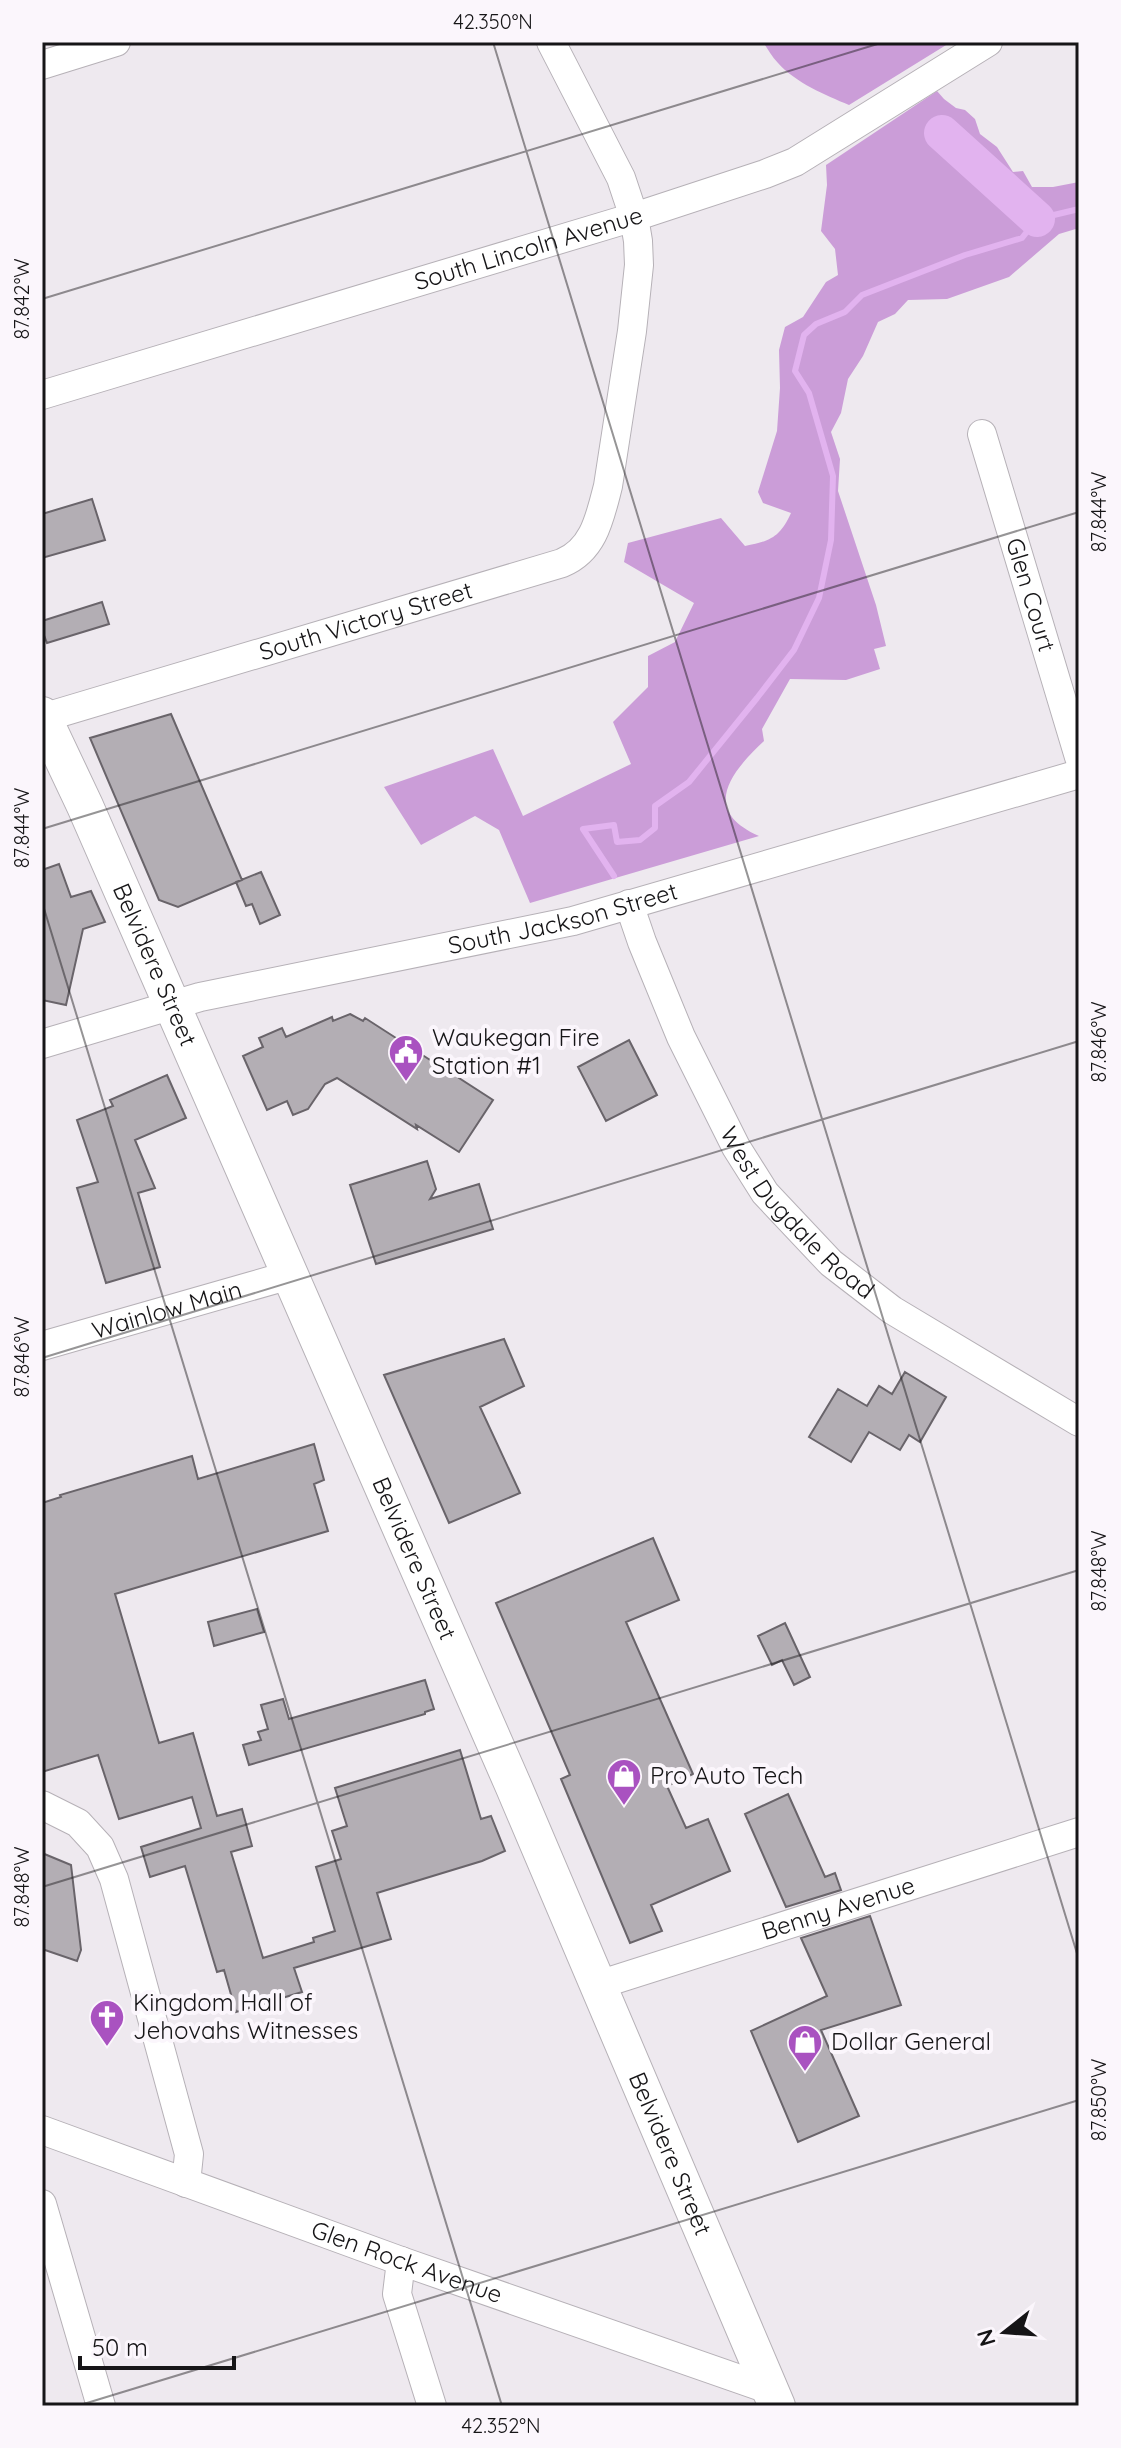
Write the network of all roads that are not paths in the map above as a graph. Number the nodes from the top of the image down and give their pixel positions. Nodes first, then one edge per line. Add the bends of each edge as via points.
1 (116, 42) edge
2 (551, 42) edge
3 (988, 42) edge
4 (42, 65) edge
5 (634, 217) junction
6 (42, 395) edge
7 (982, 434) dead end
8 (42, 717) edge
9 (1079, 757) edge
10 (1079, 774) edge
11 (629, 904) junction
12 (172, 1006) junction
13 (42, 1044) edge
14 (290, 1275) junction
15 (42, 1346) edge
16 (1079, 1422) edge
17 (42, 1805) edge
18 (1079, 1832) edge
19 (598, 1985) junction
20 (42, 2130) edge
21 (186, 2183) junction
22 (42, 2204) edge
23 (401, 2261) junction
24 (774, 2398) edge
25 (101, 2406) edge
26 (432, 2406) edge

1 - 4 street
2 - 5 street, South Victory Street via 621,178
3 - 5 street, South Lincoln Avenue via 795,162
5 - 6 street, South Lincoln Avenue
5 - 8 street, South Victory Street via 639,265 608,486 602,513 585,549 574,559
7 - 9 street, Glen Court
8 - 12 main road, Belvidere Street
10 - 11 street, South Jackson Street
11 - 12 street, South Jackson Street via 536,929
11 - 16 street, West Dugdale Road via 681,1037 765,1193 831,1263 892,1310
12 - 13 street, South Jackson Street
12 - 14 main road, Belvidere Street
14 - 15 street, Wainlow Main
14 - 19 main road, Belvidere Street
17 - 21 street via 78,1823 100,1847 114,1879 189,2154
18 - 19 street, Benny Avenue
19 - 24 main road, Belvidere Street
20 - 21 street, Glen Rock Avenue
21 - 23 street, Glen Rock Avenue
22 - 25 street
23 - 24 street, Glen Rock Avenue
23 - 26 street via 397,2294

